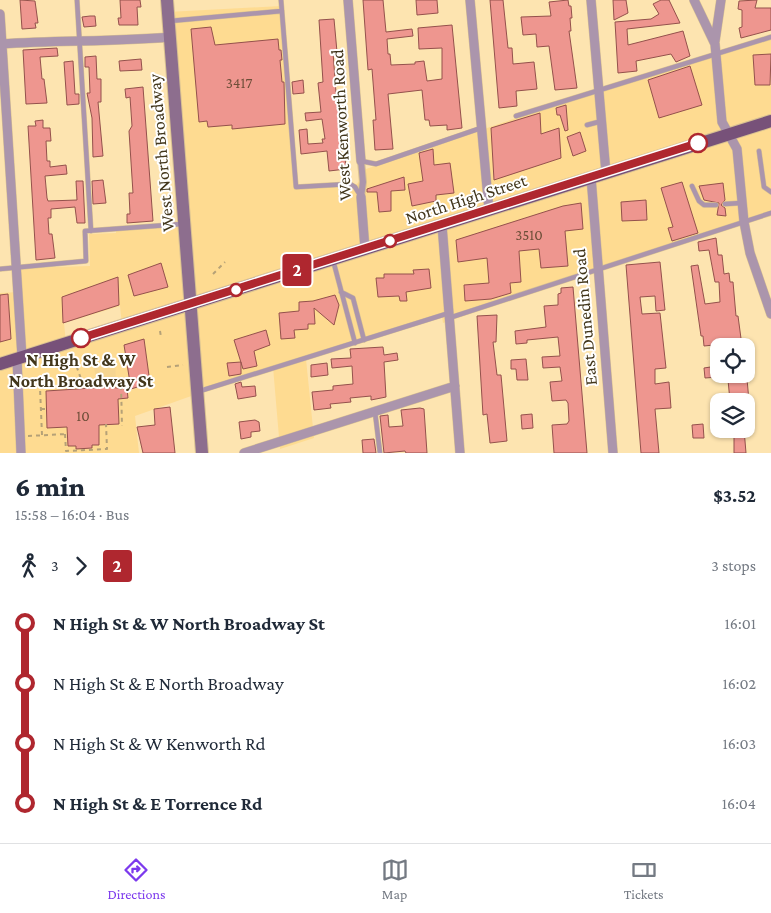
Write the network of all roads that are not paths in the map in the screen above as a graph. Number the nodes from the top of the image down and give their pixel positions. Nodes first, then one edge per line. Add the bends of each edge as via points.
1 (77, 0) edge
2 (167, 0) edge
3 (281, 0) edge
4 (348, 0) edge
5 (470, 0) edge
6 (591, 0) edge
7 (694, 0) edge
8 (722, 0) edge
9 (282, 11) junction
10 (0, 14) edge
11 (168, 21) junction
12 (170, 37) junction
13 (771, 37) edge
14 (80, 41) junction
15 (1, 44) edge
16 (715, 44) junction
17 (716, 55) junction
18 (599, 90) junction
19 (516, 116) dead end
20 (771, 120) edge
21 (602, 121) junction
22 (587, 125) dead end
23 (482, 128) junction
24 (728, 134) junction
25 (759, 150) dead end
26 (361, 161) junction
27 (606, 173) junction
28 (591, 178) junction
29 (692, 186) dead end
30 (771, 192) edge
31 (361, 197) junction
32 (742, 203) junction
33 (725, 204) dead end
34 (716, 205) dead end
35 (489, 210) junction
36 (771, 213) edge
37 (744, 222) junction
38 (185, 224) junction
39 (442, 225) junction
40 (91, 231) junction
41 (365, 249) junction
42 (333, 259) junction
43 (16, 268) junction
44 (0, 269) edge
45 (598, 270) junction
46 (341, 292) junction
47 (191, 304) junction
48 (771, 314) edge
49 (449, 316) junction
50 (364, 340) junction
51 (354, 343) junction
52 (19, 358) junction
53 (0, 364) edge
54 (455, 386) junction
55 (197, 392) junction
56 (375, 412) junction
57 (21, 453) edge
58 (202, 453) edge
59 (244, 453) edge
60 (380, 453) edge
61 (460, 453) edge
62 (613, 453) edge

1 - 14 lane
2 - 11 main road, West North Broadway
3 - 9 lane
4 - 26 street, West Kenworth Road
5 - 23 street
6 - 18 street
7 - 16 street
8 - 16 street
9 - 11 lane
9 - 31 lane via 296,187 350,184 355,186
10 - 15 street
11 - 12 main road, West North Broadway
12 - 14 street via 116,42
12 - 38 main road, West North Broadway
13 - 17 lane
14 - 15 street
14 - 40 lane
15 - 43 street
16 - 17 street
17 - 18 lane
17 - 24 street via 722,122
18 - 19 lane
18 - 21 street
20 - 24 main road, North High Street
21 - 22 lane
21 - 27 street
23 - 26 lane via 376,164
23 - 35 street
24 - 27 main road, North High Street
24 - 32 street via 737,149
25 - 30 lane via 762,182 764,188
26 - 31 street, West Kenworth Road
27 - 28 main road, North High Street
28 - 35 main road, North High Street
28 - 45 street, East Dunedin Road
29 - 34 lane via 704,205
31 - 41 street, West Kenworth Road
32 - 33 lane
32 - 37 street
35 - 39 main road, North High Street
36 - 37 lane
37 - 45 lane
37 - 48 street via 750,253
38 - 40 lane
38 - 47 main road, West North Broadway
39 - 41 main road, North High Street
39 - 49 street
40 - 43 lane via 85,231 86,261
41 - 42 main road, North High Street
42 - 46 lane
42 - 47 main road, North High Street
43 - 44 lane
43 - 52 street
45 - 49 lane
45 - 62 street, East Dunedin Road
46 - 50 lane via 353,298
46 - 51 lane
47 - 52 main road, North High Street
47 - 55 main road, West North Broadway
49 - 50 lane
49 - 54 street
50 - 51 lane
51 - 55 lane
52 - 53 main road, North High Street
52 - 57 street
54 - 56 street
54 - 61 street
55 - 58 main road, West North Broadway
56 - 59 street
56 - 60 lane

